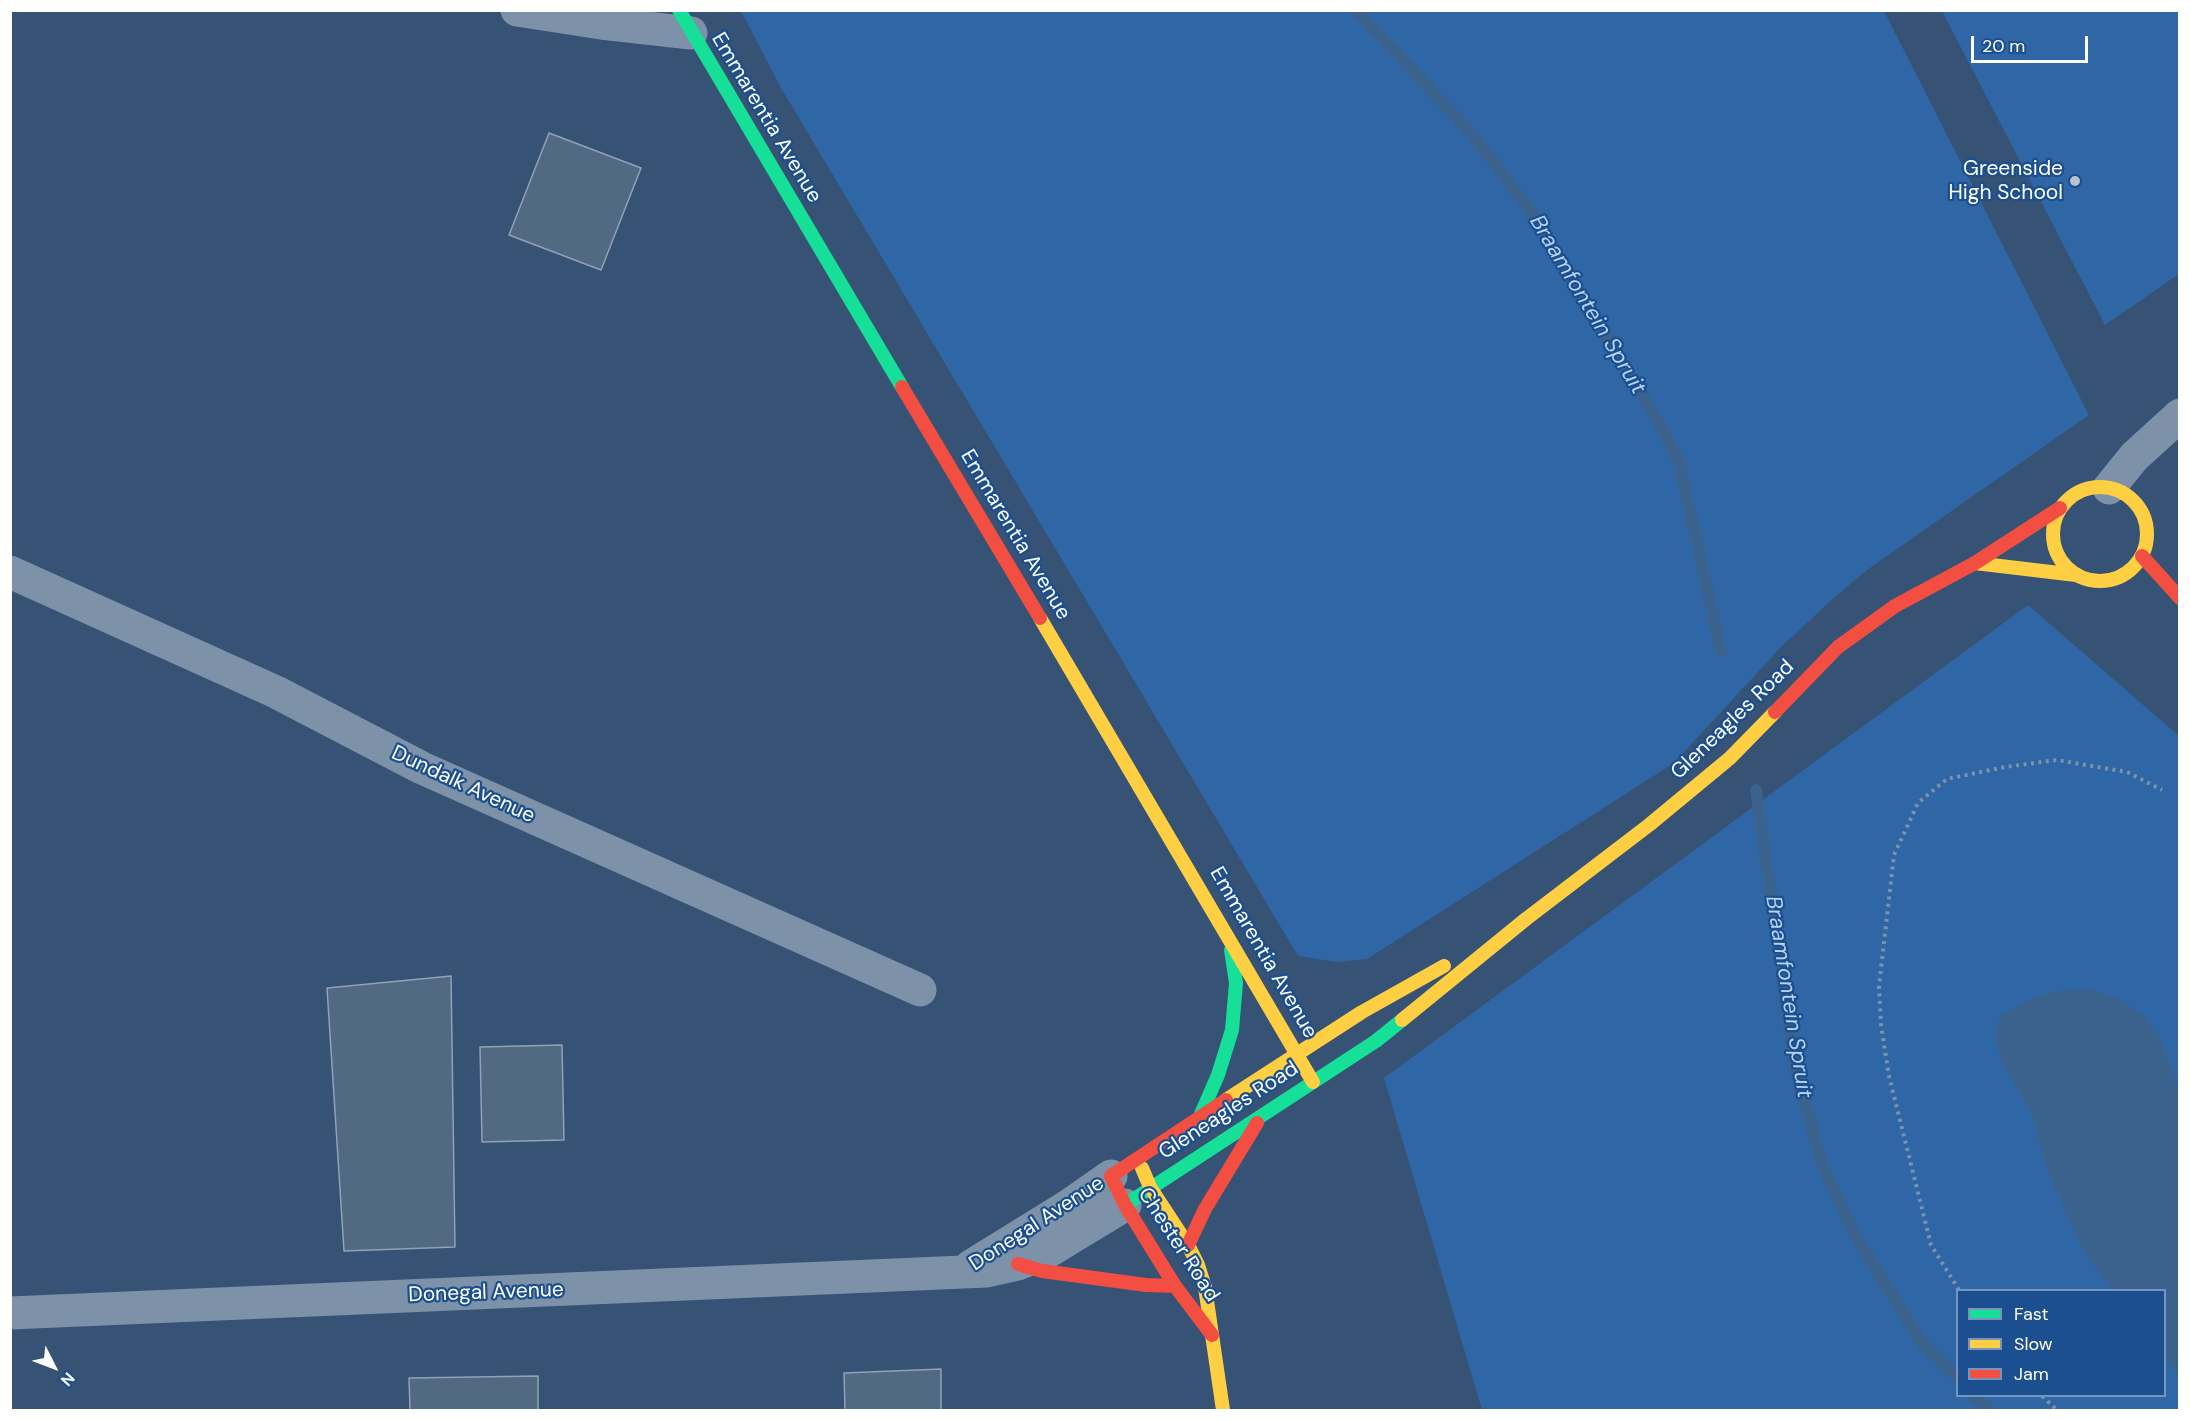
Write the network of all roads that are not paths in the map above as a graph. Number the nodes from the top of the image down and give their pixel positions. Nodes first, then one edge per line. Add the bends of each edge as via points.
1 (516, 10) edge
2 (685, 22) edge
3 (2180, 415) edge
4 (2109, 488) junction
5 (2060, 508) junction
6 (2142, 556) junction
7 (1975, 563) junction
8 (10, 572) edge
9 (2076, 575) junction
10 (2180, 598) edge
11 (1526, 919) junction
12 (1229, 936) junction
13 (920, 990) dead end
14 (1297, 1053) junction
15 (1314, 1082) junction
16 (1202, 1114) junction
17 (1261, 1116) junction
18 (1124, 1167) junction
19 (1138, 1196) junction
20 (1188, 1245) junction
21 (1018, 1264) junction
22 (962, 1271) junction
23 (1175, 1286) junction
24 (10, 1313) edge
25 (1212, 1335) junction
26 (1223, 1410) edge

1 - 2 street
2 - 12 street, Emmarentia Avenue
3 - 4 street via 2134,457
4 - 5 street via 2085,489
4 - 6 street via 2130,498 2141,511 2146,526
5 - 7 street, Gleneagles Road
5 - 9 street via 2052,539 2060,560
6 - 9 street via 2120,577 2090,581
6 - 10 street
7 - 9 street
7 - 11 street, Gleneagles Road via 1895,606 1838,647 1730,758
8 - 13 street, Dundalk Avenue via 276,692 422,768
11 - 14 street, Gleneagles Road
11 - 15 street, Gleneagles Road via 1376,1041
12 - 14 street, Emmarentia Avenue
12 - 16 street via 1236,983 1232,1030
14 - 15 street, Emmarentia Avenue
14 - 16 street, Gleneagles Road
15 - 17 street, Gleneagles Road
16 - 18 street, Gleneagles Road
17 - 19 street, Gleneagles Road
17 - 20 street
18 - 19 street, Chester Road
18 - 19 street, Chester Road
18 - 22 street, Donegal Avenue
19 - 20 street, Chester Road
19 - 21 street, Donegal Avenue via 1046,1253
19 - 23 street, Chester Road
20 - 25 street, Chester Road via 1205,1287
21 - 22 street, Donegal Avenue via 987,1271
21 - 23 street via 1042,1271
22 - 24 street, Donegal Avenue
23 - 25 street, Chester Road
25 - 26 street, Chester Road

